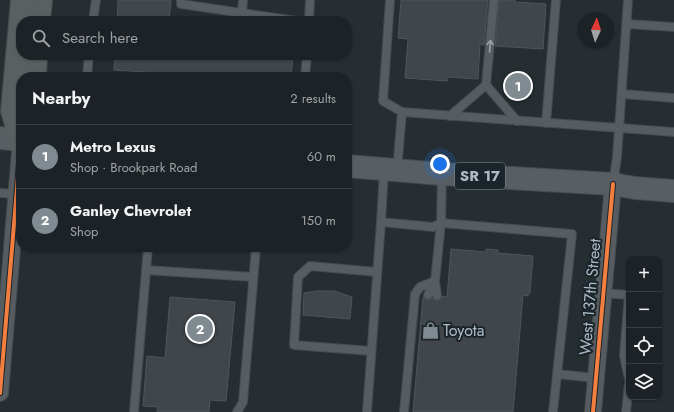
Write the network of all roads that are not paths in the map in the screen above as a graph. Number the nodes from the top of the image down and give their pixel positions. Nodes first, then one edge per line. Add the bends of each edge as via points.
1 (22, 0) edge
2 (41, 0) edge
3 (96, 0) edge
4 (181, 0) edge
5 (243, 0) edge
6 (310, 0) edge
7 (390, 0) edge
8 (494, 0) edge
9 (556, 0) edge
10 (628, 0) edge
11 (242, 13) junction
12 (21, 16) edge
13 (39, 16) edge
14 (94, 16) edge
15 (263, 16) edge
16 (309, 16) edge
17 (627, 24) junction
18 (674, 27) edge
19 (17, 60) edge
20 (36, 60) edge
21 (89, 60) edge
22 (307, 60) edge
23 (35, 72) edge
24 (87, 72) edge
25 (305, 72) edge
26 (486, 85) junction
27 (622, 94) junction
28 (674, 98) edge
29 (402, 112) junction
30 (450, 116) junction
31 (517, 121) junction
32 (546, 123) junction
33 (16, 124) edge
34 (619, 129) junction
35 (674, 132) edge
36 (0, 138) edge
37 (16, 140) edge
38 (352, 166) edge
39 (390, 170) junction
40 (442, 174) junction
41 (613, 184) junction
42 (674, 191) edge
43 (0, 192) edge
44 (16, 194) edge
45 (381, 222) junction
46 (441, 223) junction
47 (16, 246) edge
48 (148, 252) edge
49 (256, 252) edge
50 (146, 270) junction
51 (377, 272) junction
52 (253, 277) junction
53 (435, 282) junction
54 (603, 293) junction
55 (428, 295) dead end
56 (437, 296) dead end
57 (371, 351) junction
58 (626, 365) edge
59 (557, 374) junction
60 (596, 378) junction
61 (0, 393) edge
62 (627, 400) edge
63 (134, 412) edge
64 (237, 412) edge
65 (366, 412) edge
66 (404, 412) edge
67 (553, 412) edge
68 (593, 412) edge
69 (626, 412) edge

1 - 12 highway
2 - 13 highway
3 - 14 lane
4 - 11 lane via 181,4
5 - 11 lane
6 - 16 lane
7 - 29 lane via 383,101
26 -> 8 lane
9 - 32 lane
10 - 17 lane
11 - 15 lane
17 - 18 lane
17 - 27 lane
19 - 33 highway via 12,111
20 - 23 highway
21 - 24 lane
22 - 25 lane
26 - 30 lane
26 - 31 lane
27 - 28 lane
27 - 34 lane
29 - 30 lane
29 - 39 lane
30 - 31 lane
31 - 32 lane
32 - 34 lane
34 - 35 lane
34 - 41 lane
36 - 37 main road
38 - 39 main road, SR 17
39 - 40 main road, SR 17
39 - 45 lane
40 - 41 main road, SR 17
40 - 46 lane
41 - 42 main road, SR 17
41 - 54 street, West 137th Street
43 - 44 lane
45 - 46 lane via 433,227
45 - 51 lane
46 - 53 lane
46 - 59 lane via 572,234
47 - 61 street
48 - 50 lane
49 - 52 lane
50 - 52 lane
50 - 63 lane
51 - 57 lane
51 - 57 lane via 310,266 298,277 294,345
52 - 64 lane via 242,402
53 - 55 lane
53 - 56 lane
53 - 66 lane via 420,287 415,294
54 - 58 lane via 629,295 624,356
54 - 60 street, West 137th Street
57 - 65 lane
59 - 60 lane
59 - 67 lane
60 - 68 street, West 137th Street
62 - 69 lane

